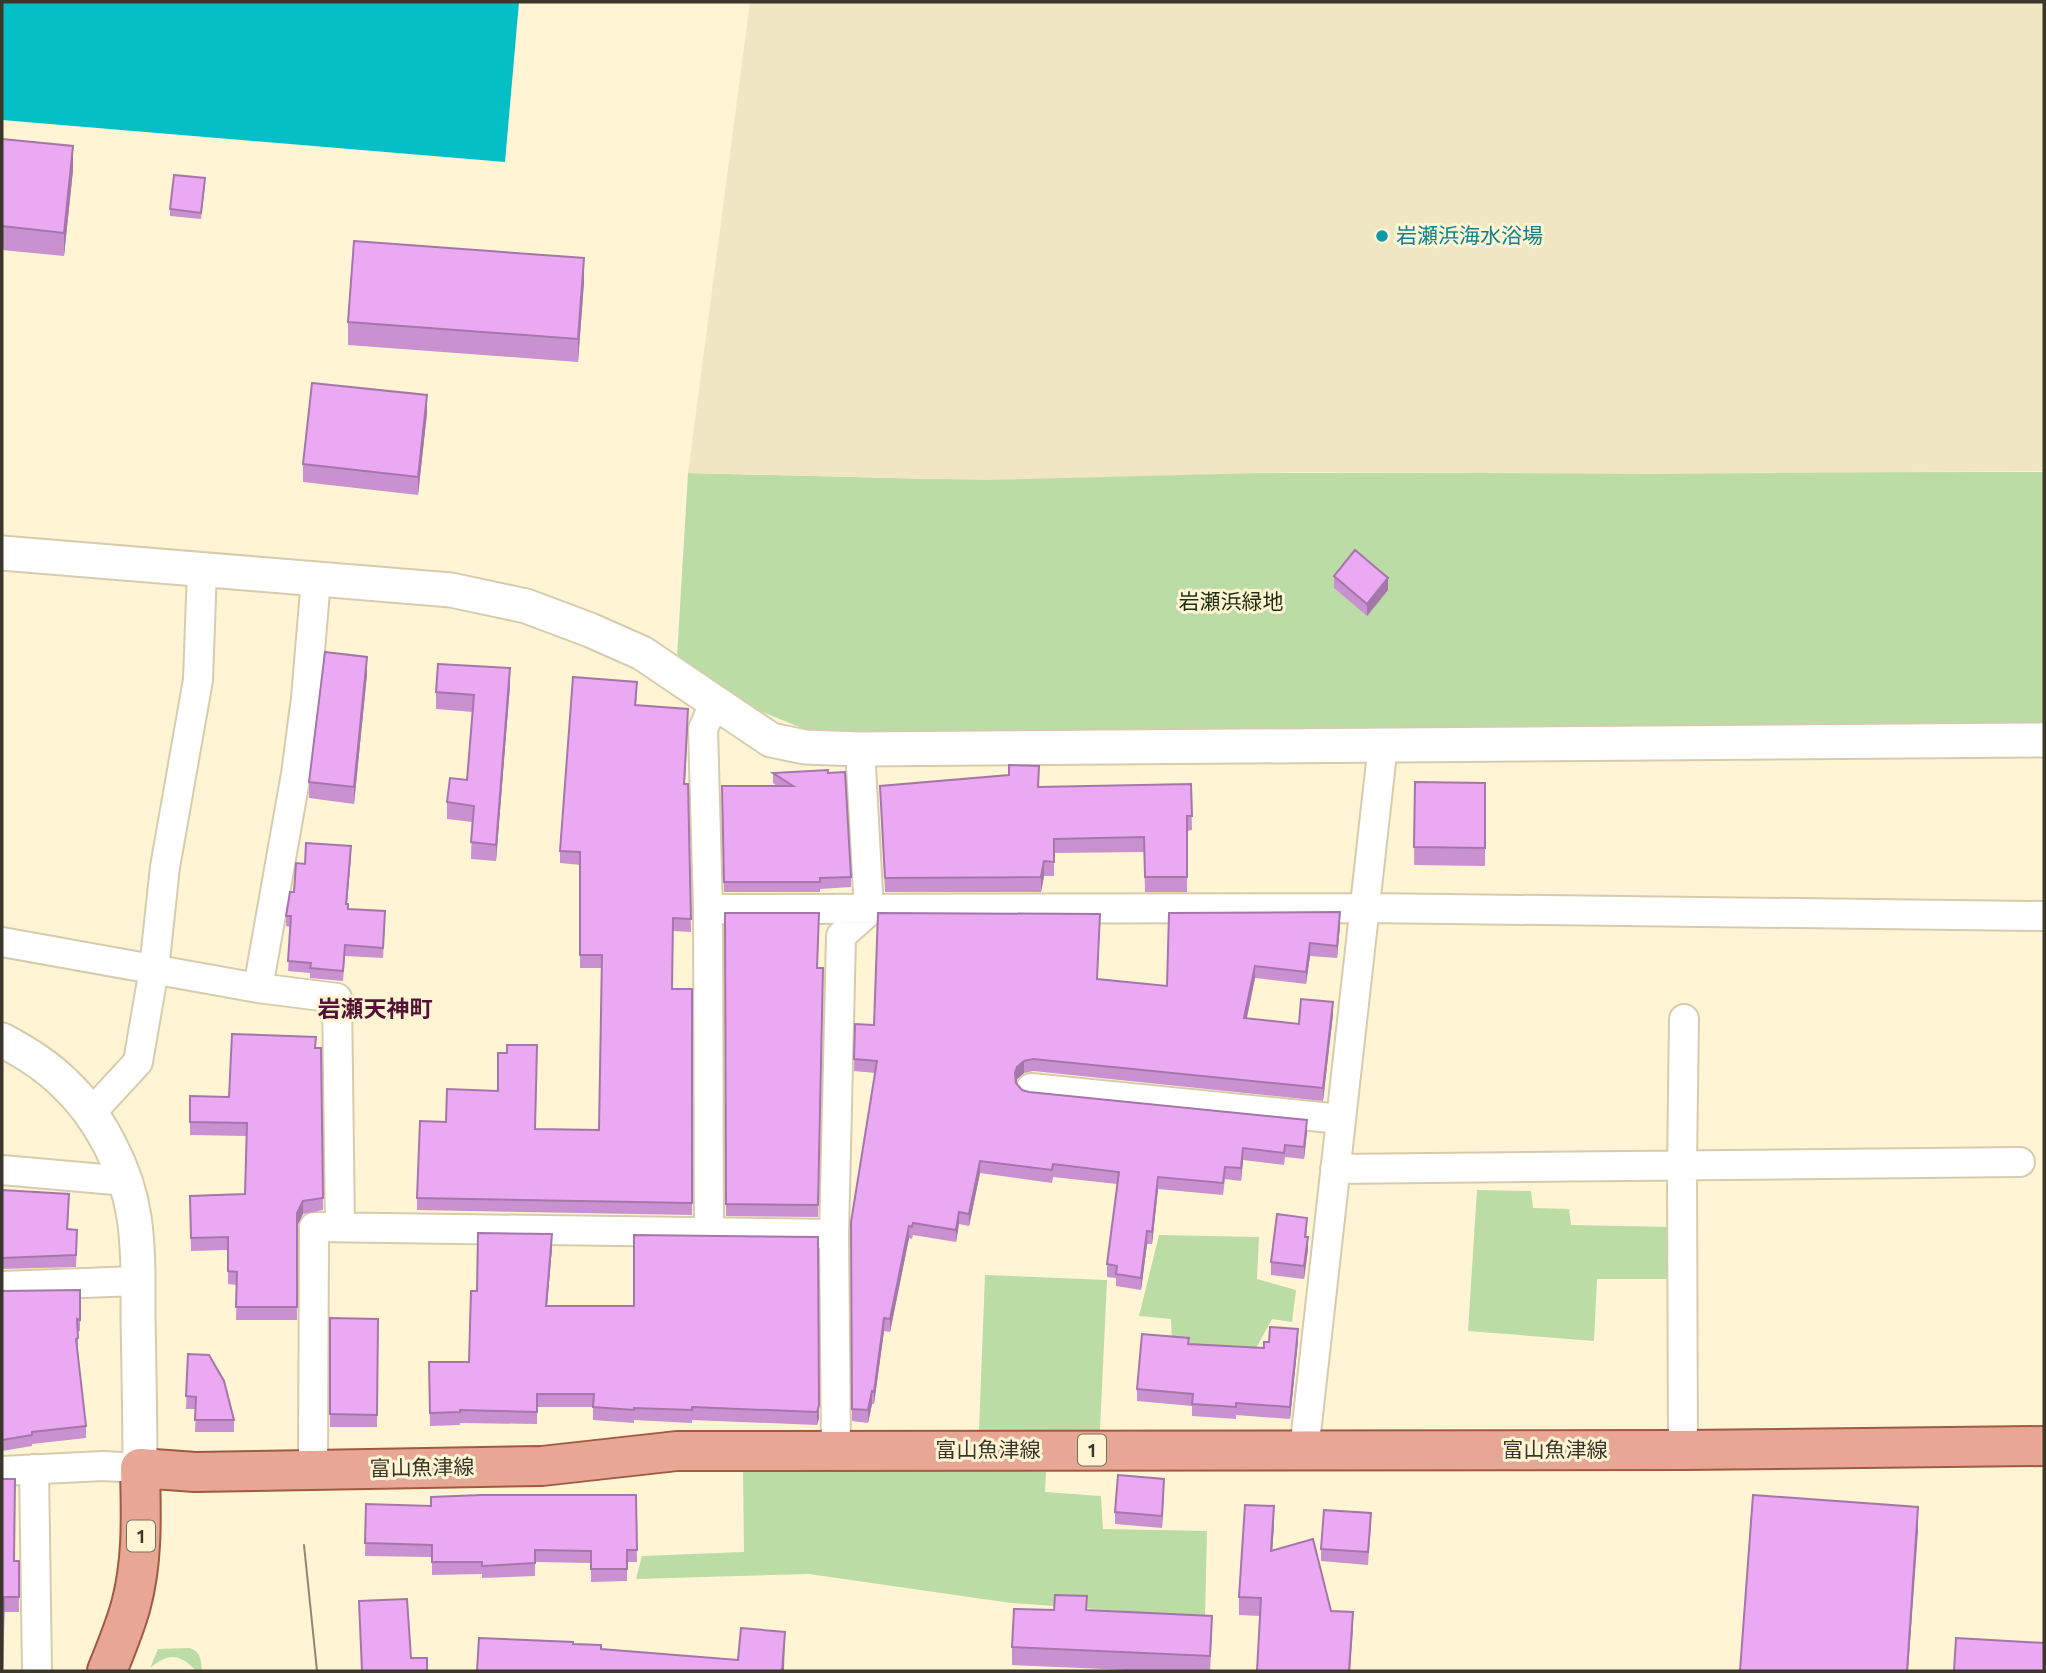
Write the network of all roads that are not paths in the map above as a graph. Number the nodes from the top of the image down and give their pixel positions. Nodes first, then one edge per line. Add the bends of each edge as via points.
1 (2, 553) edge
2 (202, 570) junction
3 (316, 579) junction
4 (715, 701) junction
5 (2044, 740) edge
6 (1383, 744) junction
7 (860, 749) junction
8 (1365, 908) junction
9 (708, 909) junction
10 (869, 911) junction
11 (2044, 916) edge
12 (2, 942) edge
13 (154, 969) junction
14 (258, 988) junction
15 (1684, 1019) dead end
16 (2, 1040) edge
17 (1031, 1088) dead end
18 (91, 1113) junction
19 (1341, 1119) junction
20 (2020, 1162) dead end
21 (1682, 1166) junction
22 (1335, 1169) junction
23 (2, 1170) edge
24 (126, 1181) junction
25 (340, 1227) junction
26 (709, 1231) junction
27 (834, 1234) junction
28 (138, 1281) junction
29 (2, 1286) edge
30 (2044, 1446) edge
31 (836, 1450) junction
32 (1683, 1450) junction
33 (1304, 1451) junction
34 (141, 1468) junction
35 (34, 1469) junction
36 (313, 1470) junction
37 (2, 1471) edge
38 (37, 1671) edge
39 (107, 1671) edge

1 - 2 street
2 - 3 street
2 - 13 street via 198,680 165,866
3 - 4 street via 451,590 526,606 642,653
3 - 14 street via 296,774
4 - 7 street via 771,740 805,747
4 - 9 street via 703,729
5 - 6 street
6 - 7 street
6 - 8 street
7 - 10 street
8 - 10 street
8 - 11 street
8 - 19 street
9 - 10 street
9 - 26 street
10 - 27 street via 841,936
12 - 13 street
13 - 14 street
13 - 18 street via 138,1062
14 - 25 street via 337,998
15 - 21 street
16 - 18 street via 64,1082
17 - 19 street
18 - 24 street
19 - 22 street
20 - 21 street
21 - 22 street
21 - 32 street
22 - 33 street
23 - 24 street
24 - 28 street via 134,1217
25 - 26 street
25 - 36 street via 314,1227
26 - 27 street
27 - 31 street
28 - 29 street
28 - 34 street
30 - 32 main road, 富山魚津線 / 1
31 - 33 main road, 富山魚津線 / 1
31 - 36 main road, 富山魚津線 / 1 via 677,1451 542,1466
32 - 33 main road, 富山魚津線 / 1
34 - 35 street
34 - 36 main road, 富山魚津線 / 1
34 - 39 main road, 1 via 138,1570 132,1603
35 - 37 street
35 - 38 street

